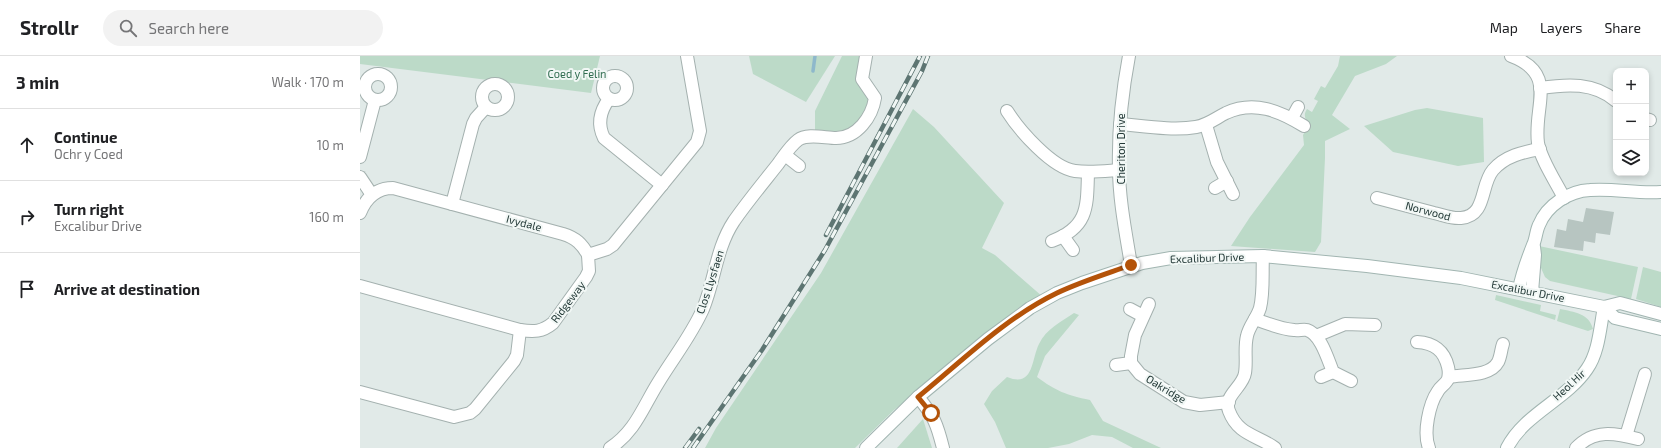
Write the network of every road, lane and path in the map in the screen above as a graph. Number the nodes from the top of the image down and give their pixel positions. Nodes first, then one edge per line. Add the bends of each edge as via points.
1 (687, 56) edge
2 (866, 56) edge
3 (1129, 56) edge
4 (1511, 56) edge
5 (1540, 88) junction
6 (609, 99) dead end
7 (1613, 99) edge
8 (374, 100) dead end
9 (486, 107) dead end
10 (1298, 107) dead end
11 (1007, 111) dead end
12 (1292, 118) junction
13 (1120, 124) junction
14 (1206, 125) junction
15 (1304, 126) dead end
16 (1540, 149) junction
17 (785, 155) junction
18 (360, 157) edge
19 (799, 166) dead end
20 (1119, 170) junction
21 (1088, 172) junction
22 (360, 177) edge
23 (1226, 181) junction
24 (662, 185) junction
25 (1215, 188) dead end
26 (1661, 192) edge
27 (1233, 194) dead end
28 (372, 195) junction
29 (1377, 198) dead end
30 (1564, 198) junction
31 (452, 204) junction
32 (360, 213) edge
33 (1534, 244) junction
34 (1073, 250) dead end
35 (588, 255) junction
36 (1263, 256) junction
37 (1131, 265) junction
38 (360, 286) edge
39 (1519, 289) junction
40 (1532, 292) junction
41 (1149, 304) dead end
42 (1604, 307) junction
43 (1130, 309) dead end
44 (1661, 314) edge
45 (1143, 316) junction
46 (1255, 319) junction
47 (1375, 325) dead end
48 (1661, 329) edge
49 (520, 330) junction
50 (1316, 336) junction
51 (1417, 342) dead end
52 (1503, 344) dead end
53 (1132, 363) junction
54 (1116, 365) dead end
55 (1333, 372) junction
56 (1645, 374) dead end
57 (1320, 377) dead end
58 (1449, 377) junction
59 (1351, 381) dead end
60 (360, 392) edge
61 (918, 397) junction
62 (1229, 402) junction
63 (1626, 436) junction
64 (1638, 439) dead end
65 (610, 448) edge
66 (866, 448) edge
67 (942, 448) edge
68 (1275, 448) edge
69 (1429, 448) edge
70 (1507, 448) edge
71 (1576, 448) edge

1 - 24 street via 700,137
2 - 17 street, Clos Llysfaen via 862,80 875,98 873,108 864,123 852,134 837,138 818,136 798,139
3 - 13 street, Cheriton Drive
4 - 5 street via 1528,64 1534,70
5 - 7 street via 1579,85 1600,91
5 - 16 street
6 - 24 street via 600,115 604,138
8 - 18 street
9 - 31 street via 473,124
10 - 12 street
11 - 21 street via 1053,162 1065,169
12 - 14 street via 1283,113 1254,107 1233,110
12 - 15 street
13 - 14 street via 1178,128
13 - 20 street, Cheriton Drive
14 - 23 street via 1217,162
16 - 29 street, Norwood via 1515,155 1498,165 1488,179 1480,206 1469,217 1455,218
16 - 30 street
17 - 19 street
17 - 65 street, Clos Llysfaen via 726,233 703,308 686,342 657,384 641,415 626,435
20 - 21 street
20 - 37 street, Cheriton Drive
21 - 34 street via 1086,207 1081,220 1073,229 1057,238
22 - 28 street
23 - 25 street
23 - 27 street
24 - 35 street via 613,245
26 - 30 street via 1590,190
28 - 31 street, Ivydale via 386,188 393,188
28 - 32 street via 363,204
30 - 33 street via 1552,206 1543,217
31 - 35 street, Ivydale via 572,237 583,246
33 - 39 street
33 - 40 street
35 - 49 street, Ridgeway via 589,271 586,277 553,323 540,331
36 - 37 street, Excalibur Drive via 1171,258
36 - 39 street, Excalibur Drive via 1462,278
36 - 46 street via 1262,294
37 - 61 street, Excalibur Drive via 1057,293 1030,308
38 - 49 street, Ridgeway
39 - 40 street, Excalibur Drive
40 - 42 street, Excalibur Drive
41 - 45 street
42 - 44 street, Excalibur Drive via 1620,303
42 - 48 street, Excalibur Drive via 1615,318
42 - 70 street, Heol Hir via 1595,351 1588,368 1577,381 1523,427
43 - 45 street
45 - 53 street via 1135,335
46 - 50 street via 1275,327 1307,330
46 - 62 street via 1247,336 1245,374
47 - 50 street via 1345,324
49 - 60 street via 514,361 475,409 462,416 447,416
50 - 55 street via 1324,348
51 - 58 street via 1425,342 1441,350
52 - 58 street via 1499,360 1490,370
53 - 54 street
53 - 62 street, Oakridge via 1140,374 1184,402 1200,405
55 - 57 street
55 - 59 street
56 - 63 street
58 - 69 street via 1438,391 1427,423 1426,439
61 - 66 street, Excalibur Drive
61 - 67 street via 936,423
62 - 68 street via 1228,410 1239,428
63 - 64 street
63 - 71 street via 1600,434

